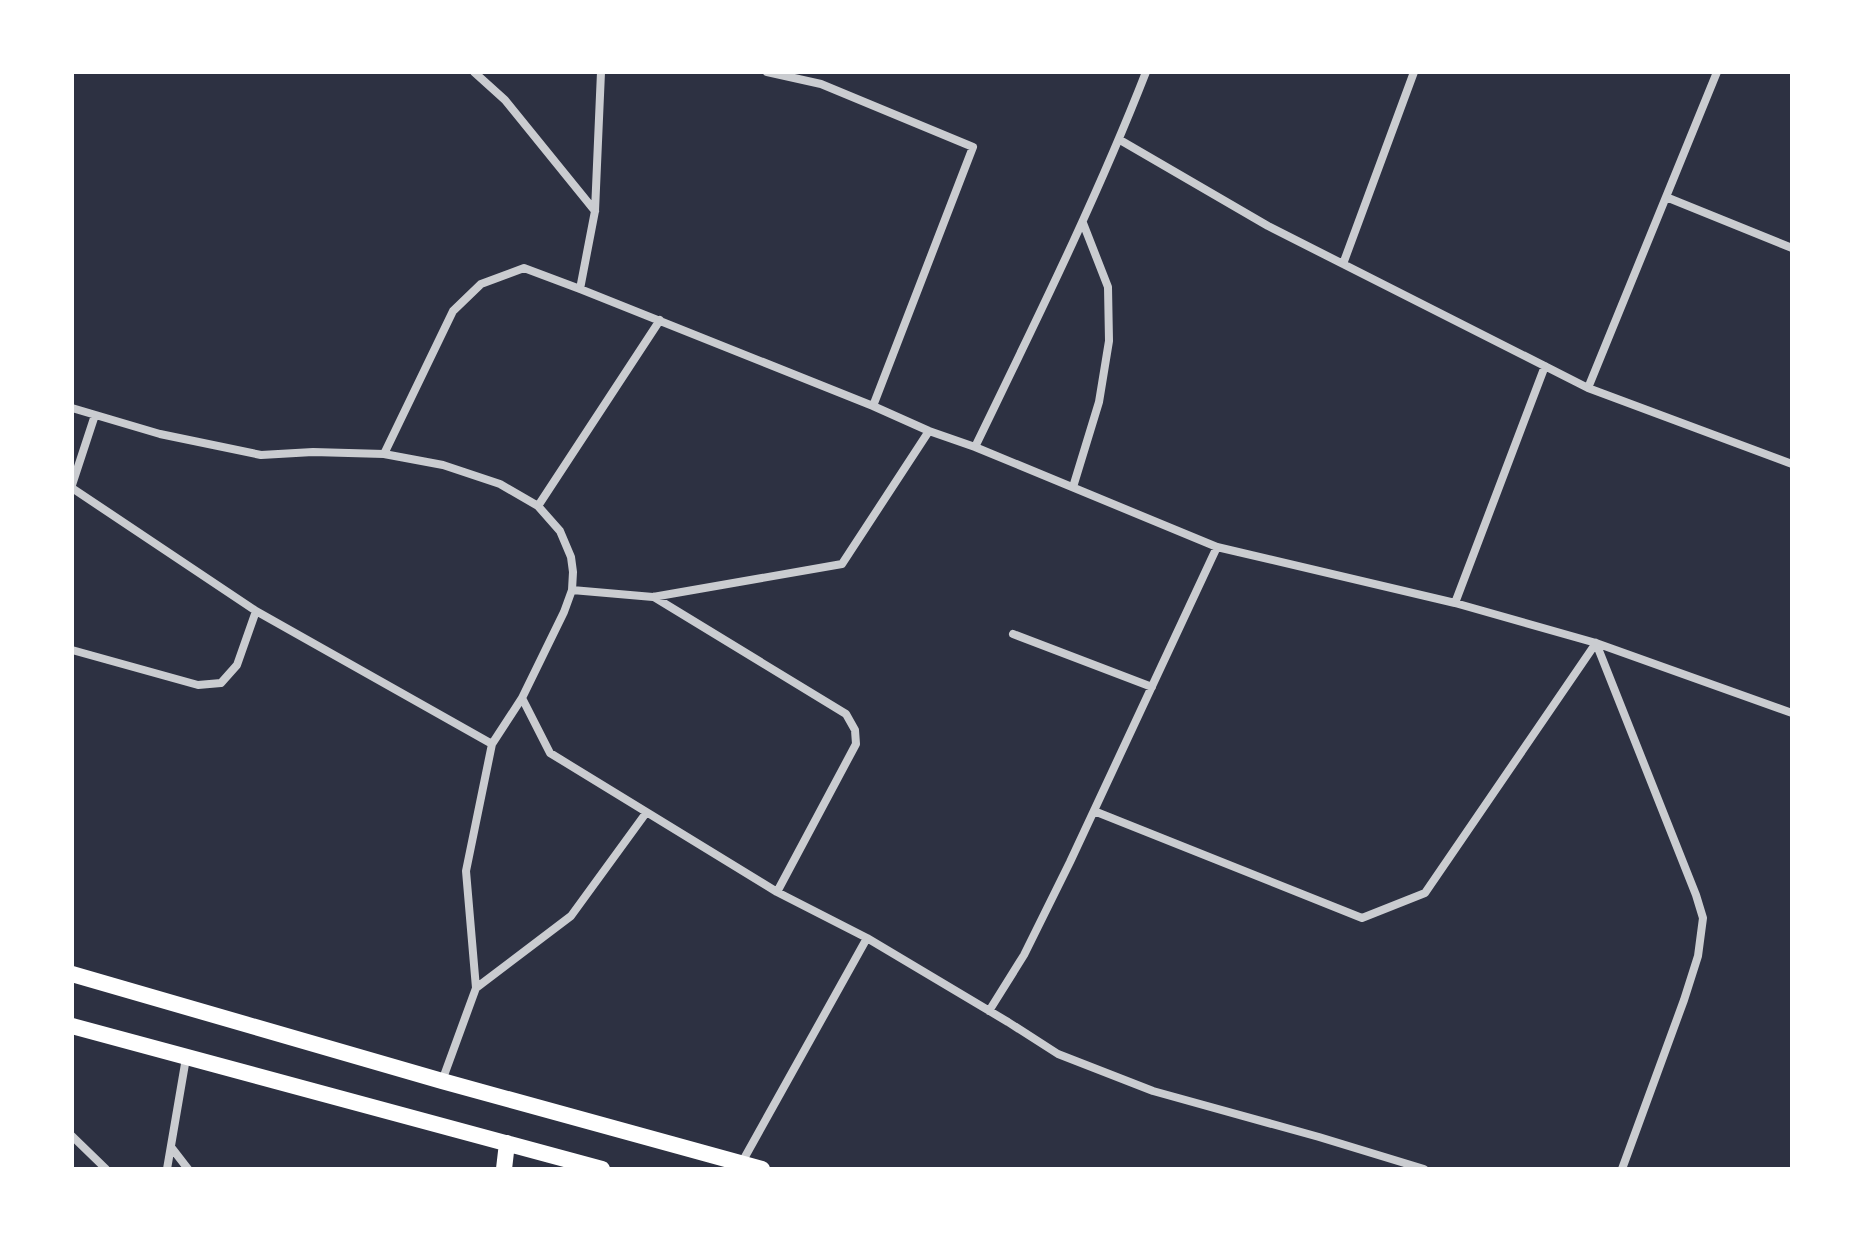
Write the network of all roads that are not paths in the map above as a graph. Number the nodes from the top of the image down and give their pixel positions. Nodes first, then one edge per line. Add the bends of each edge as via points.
1 (474, 72) edge
2 (601, 72) edge
3 (767, 72) edge
4 (1146, 72) edge
5 (1414, 72) edge
6 (1717, 72) edge
7 (1120, 140) junction
8 (1666, 197) junction
9 (595, 211) junction
10 (1083, 223) junction
11 (1792, 248) edge
12 (1343, 264) junction
13 (580, 289) junction
14 (660, 320) junction
15 (1545, 366) junction
16 (1588, 388) junction
17 (873, 406) junction
18 (72, 408) edge
19 (95, 415) junction
20 (929, 431) junction
21 (975, 447) junction
22 (384, 454) junction
23 (1792, 464) edge
24 (72, 487) edge
25 (1073, 487) junction
26 (538, 506) junction
27 (1217, 547) junction
28 (572, 590) junction
29 (653, 597) junction
30 (1455, 603) junction
31 (256, 611) junction
32 (1013, 634) dead end
33 (1596, 643) junction
34 (72, 650) edge
35 (1152, 687) junction
36 (522, 698) junction
37 (1792, 713) edge
38 (492, 744) junction
39 (1094, 811) junction
40 (646, 813) junction
41 (777, 892) junction
42 (867, 938) junction
43 (72, 974) edge
44 (476, 988) junction
45 (989, 1011) junction
46 (72, 1026) edge
47 (186, 1058) junction
48 (442, 1081) junction
49 (72, 1136) edge
50 (507, 1143) junction
51 (171, 1147) junction
52 (740, 1166) edge
53 (106, 1169) edge
54 (167, 1169) edge
55 (188, 1169) edge
56 (504, 1169) edge
57 (602, 1169) edge
58 (762, 1169) edge
59 (1424, 1169) edge
60 (1622, 1169) edge

1 - 9 street via 505,100
2 - 9 street
3 - 17 street via 821,84 973,147
4 - 7 street
5 - 12 street
6 - 8 street
7 - 10 street
7 - 12 street
8 - 11 street
8 - 16 street
9 - 13 street
10 - 21 street
10 - 25 street via 1108,287 1109,341 1099,402
12 - 15 street
13 - 14 street
13 - 22 street via 524,268 481,284 453,311
14 - 17 street
14 - 26 street
15 - 16 street
15 - 30 street
16 - 23 street
17 - 20 street
18 - 19 street
19 - 22 street via 261,455
19 - 24 street
20 - 21 street
20 - 29 street via 842,564
21 - 25 street
22 - 26 street via 486,479
24 - 31 street
25 - 27 street
26 - 28 street via 560,531 571,557
27 - 30 street
27 - 35 street
28 - 29 street
28 - 36 street
29 - 41 street via 846,714 855,730 856,744
30 - 33 street
31 - 34 street via 237,665 221,683 198,685
31 - 38 street
32 - 35 street
33 - 37 street
33 - 39 street via 1425,893 1362,918
33 - 60 street via 1703,918 1684,1000
35 - 39 street
36 - 38 street
36 - 40 street via 550,753
38 - 44 street via 466,871
39 - 45 street via 1024,955
40 - 41 street
40 - 44 street via 571,916
41 - 42 street
42 - 45 street
42 - 52 street
43 - 48 main road
44 - 48 street
45 - 59 street via 1058,1054 1153,1091
46 - 47 main road
47 - 50 main road
47 - 51 street
48 - 52 main road
49 - 53 street
50 - 56 main road
50 - 57 main road
51 - 54 street
51 - 55 street
52 - 58 main road

